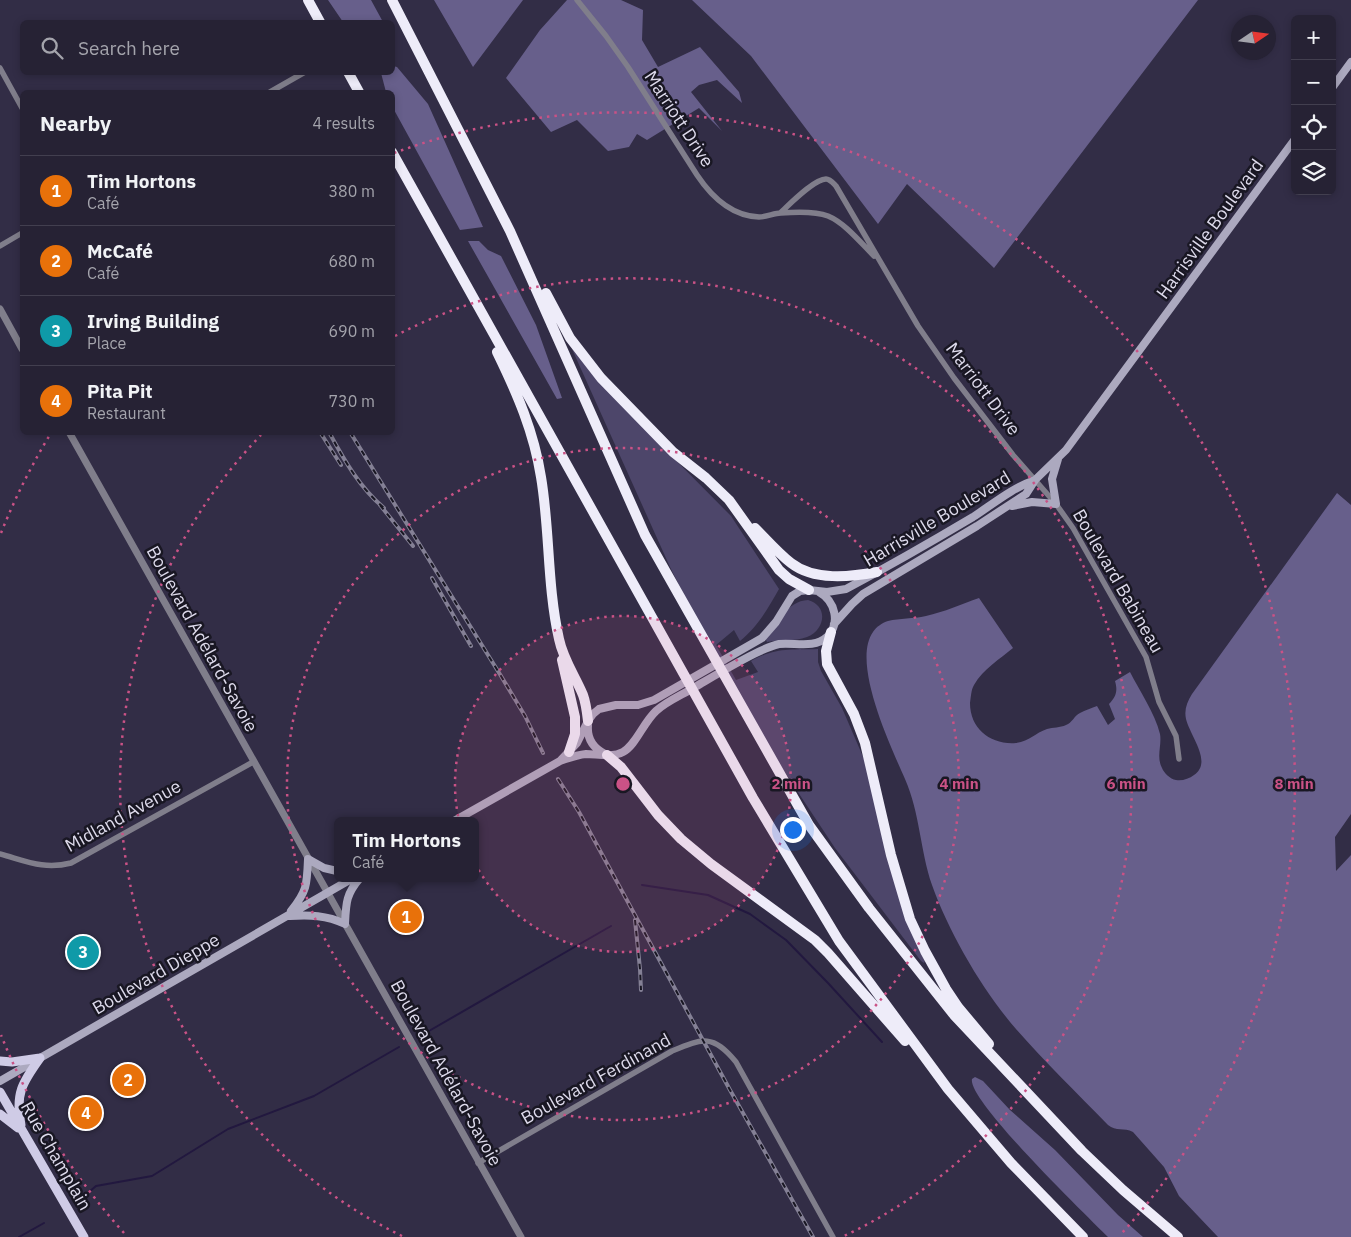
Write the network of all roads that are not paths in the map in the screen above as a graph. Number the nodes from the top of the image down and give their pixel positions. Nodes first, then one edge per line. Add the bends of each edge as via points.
1 (308, 0) edge
2 (392, 0) edge
3 (577, 0) edge
4 (319, 20) edge
5 (1351, 62) edge
6 (0, 68) edge
7 (300, 75) edge
8 (350, 75) edge
9 (1336, 83) edge
10 (274, 90) edge
11 (359, 90) edge
12 (20, 104) edge
13 (1291, 144) edge
14 (395, 157) edge
15 (780, 213) junction
16 (510, 231) junction
17 (20, 234) edge
18 (0, 246) edge
19 (445, 246) junction
20 (880, 261) junction
21 (0, 309) edge
22 (20, 345) edge
23 (71, 435) edge
24 (1059, 457) junction
25 (1035, 480) junction
26 (1056, 504) junction
27 (1005, 509) junction
28 (741, 515) junction
29 (877, 572) junction
30 (812, 590) junction
31 (832, 628) junction
32 (559, 640) junction
33 (588, 721) junction
34 (569, 752) junction
35 (606, 755) junction
36 (1179, 759) dead end
37 (560, 760) junction
38 (254, 762) junction
39 (461, 817) edge
40 (0, 854) edge
41 (308, 859) junction
42 (334, 870) edge
43 (346, 882) edge
44 (356, 882) edge
45 (327, 893) junction
46 (288, 916) junction
47 (344, 924) junction
48 (40, 1058) junction
49 (0, 1061) edge
50 (0, 1081) edge
51 (948, 1089) junction
52 (0, 1092) edge
53 (1045, 1112) junction
54 (0, 1114) edge
55 (23, 1132) junction
56 (478, 1163) junction
57 (84, 1237) edge
58 (522, 1237) edge
59 (833, 1237) edge
60 (1083, 1237) edge
61 (1178, 1237) edge

1 - 4 highway
2 - 16 highway
3 - 15 street, Marriott Drive via 606,36 713,196 746,215 759,217
5 - 9 main road
6 - 12 street
7 - 10 street
8 - 11 highway
13 - 24 main road, Harrisville Boulevard
14 - 19 highway
15 - 20 street, Marriott Drive via 827,216 842,224
15 - 20 street, Marriott Drive via 814,184 827,179
16 - 28 highway via 566,330 601,378 673,452 706,478
16 - 53 highway via 645,535 810,826 869,908 954,1015
17 - 18 street
19 - 32 highway via 514,386 531,430 542,483
19 - 51 highway via 753,798 839,941
20 - 25 street, Marriott Drive via 918,326 954,378
21 - 22 street
23 - 38 street, Boulevard Adélard-Savoie
24 - 25 main road, Harrisville Boulevard
24 - 26 main road via 1052,479
25 - 26 street, Marriott Drive
25 - 27 main road, Harrisville Boulevard via 1026,494
25 - 29 main road, Harrisville Boulevard via 1019,486
26 - 27 main road via 1032,502
26 - 36 street, Boulevard Babineau via 1146,657 1159,702 1176,736
27 - 31 main road, Harrisville Boulevard via 863,594
28 - 29 highway via 792,564 809,572 859,576
28 - 30 highway via 779,570 789,579
29 - 30 main road, Harrisville Boulevard via 846,589
30 - 31 main road via 831,601 835,616
30 - 33 main road, Harrisville Boulevard via 792,596 762,638 658,698 638,706 616,705 599,709
31 - 35 main road, Harrisville Boulevard via 819,642 777,645 749,656 662,706 648,718 629,748 616,755
31 - 53 highway via 826,651 827,664 854,714 865,744 891,855 916,933 958,1007
32 - 33 highway via 583,695
32 - 34 highway via 575,718 575,734
33 - 34 main road
33 - 35 main road via 589,739
34 - 37 main road
35 - 37 main road, Harrisville Boulevard via 576,755
35 - 51 highway via 621,767 658,816 681,839 815,940
37 - 39 main road
38 - 40 street, Midland Avenue via 71,863 46,866
38 - 41 street, Boulevard Adélard-Savoie
41 - 42 main road
41 - 45 street, Boulevard Adélard-Savoie
41 - 46 main road via 307,884
43 - 45 main road, Boulevard Dieppe
44 - 47 main road via 347,899
45 - 46 main road, Boulevard Dieppe
45 - 47 street, Boulevard Adélard-Savoie
46 - 47 main road via 320,915
46 - 48 main road, Boulevard Dieppe
47 - 56 street, Boulevard Adélard-Savoie
48 - 49 main road
48 - 50 main road, Boulevard Dieppe
48 - 55 main road via 19,1093 18,1108
51 - 60 highway via 1011,1163
52 - 55 main road, Rue Champlain
53 - 61 highway via 1123,1190
54 - 55 main road
55 - 57 main road, Rue Champlain
56 - 58 street, Boulevard Adélard-Savoie
56 - 59 street, Boulevard Ferdinand via 672,1052 704,1040 714,1042 736,1062

